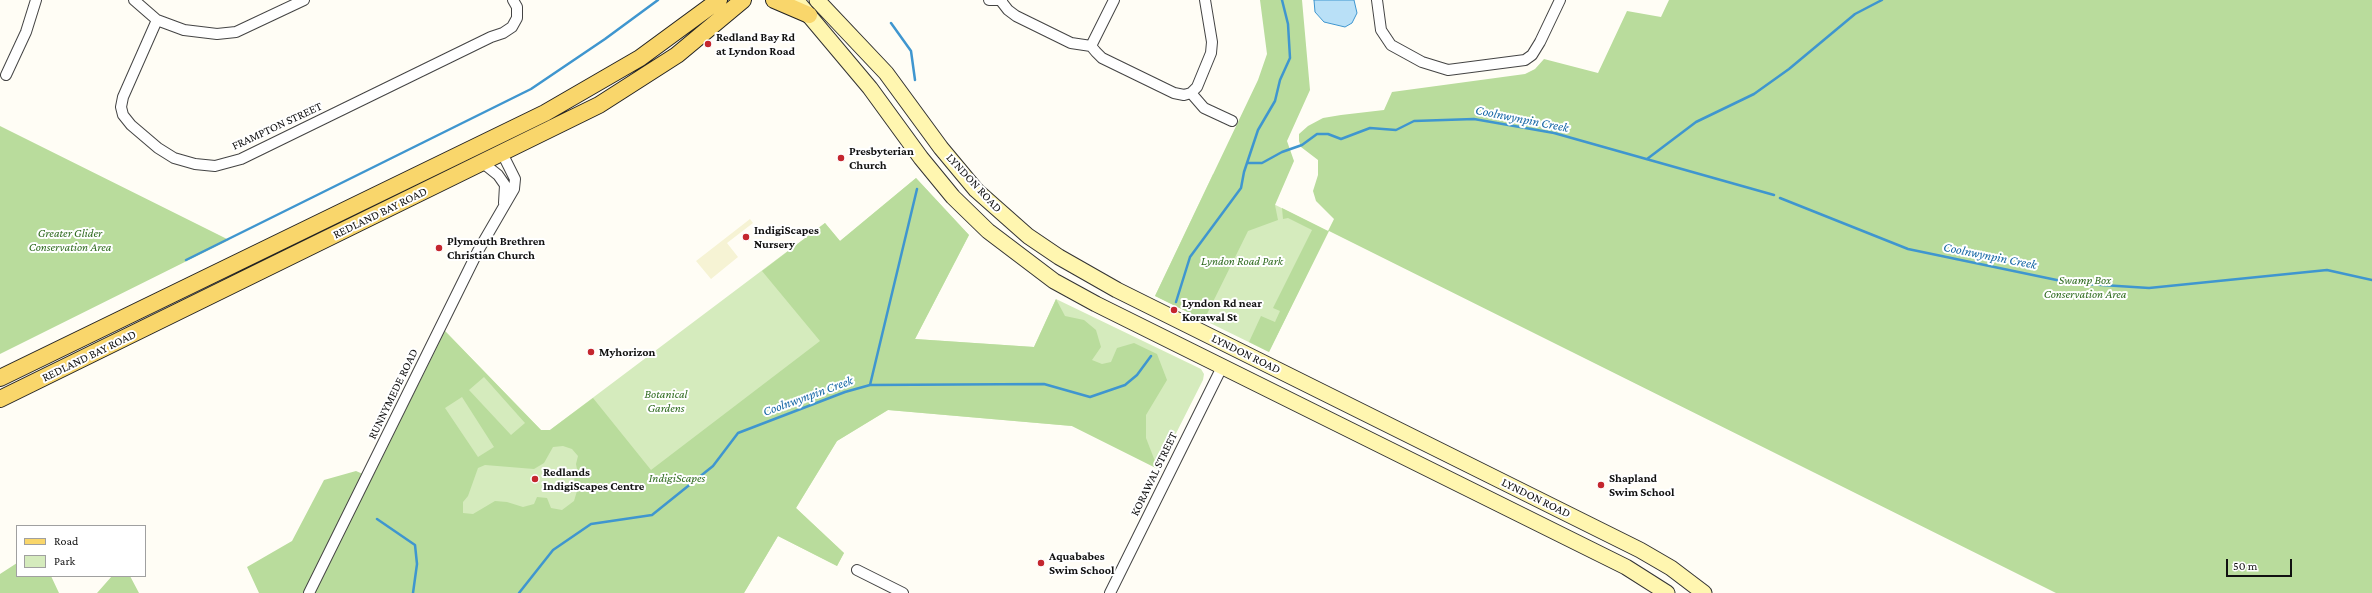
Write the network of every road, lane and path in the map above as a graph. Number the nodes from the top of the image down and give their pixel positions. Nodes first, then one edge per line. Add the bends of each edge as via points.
1 (36, 0) edge
2 (134, 0) edge
3 (304, 0) edge
4 (513, 0) edge
5 (719, 0) edge
6 (743, 0) edge
7 (774, 0) edge
8 (796, 0) edge
9 (817, 0) edge
10 (989, 0) edge
11 (1002, 0) edge
12 (1114, 0) edge
13 (1205, 0) edge
14 (1377, 0) edge
15 (1560, 0) edge
16 (705, 7) edge
17 (809, 15) junction
18 (157, 20) junction
19 (1091, 46) junction
20 (6, 75) dead end
21 (1191, 93) junction
22 (1232, 121) dead end
23 (486, 141) junction
24 (493, 158) junction
25 (503, 207) junction
26 (1232, 347) junction
27 (1222, 366) junction
28 (0, 378) edge
29 (0, 399) edge
30 (857, 570) dead end
31 (309, 593) edge
32 (903, 593) edge
33 (1110, 593) edge
34 (1667, 593) edge
35 (1704, 593) edge

1 - 20 street via 26,32
2 - 18 street
3 - 18 street via 236,32 199,33
4 - 18 street, FRAMPTON STREET via 517,7 517,18 512,27 503,33 241,159 215,166 174,158 158,148 123,115 123,97
5 - 16 main road, REDLAND BAY ROAD
6 - 24 main road, REDLAND BAY ROAD via 677,56 588,111
7 - 17 main road
8 - 17 main road, LYNDON ROAD
9 - 26 main road, LYNDON ROAD via 886,73 962,174 995,208 1028,236 1094,278
10 - 11 street
11 - 19 street via 1008,10 1016,16 1071,43
12 - 19 street
13 - 21 street via 1212,53 1200,81
14 - 15 street via 1381,30 1391,45 1422,62 1448,70 1525,60 1532,55 1540,42
16 - 23 main road, REDLAND BAY ROAD via 640,58 600,83
17 - 27 main road, LYNDON ROAD via 870,88 928,168 988,231 1027,262 1074,292
19 - 21 street via 1102,58 1174,94
21 - 22 street via 1204,108
23 - 24 main road
23 - 28 main road, REDLAND BAY ROAD
24 - 25 street, RUNNYMEDE ROAD via 498,175 505,185
24 - 25 street, RUNNYMEDE ROAD via 515,179 514,189
24 - 29 main road, REDLAND BAY ROAD
25 - 31 street, RUNNYMEDE ROAD via 474,258
26 - 27 main road
26 - 35 main road, LYNDON ROAD via 1640,550 1671,568
27 - 33 street, KORAWAL STREET
27 - 34 main road, LYNDON ROAD via 1626,567
30 - 32 street

